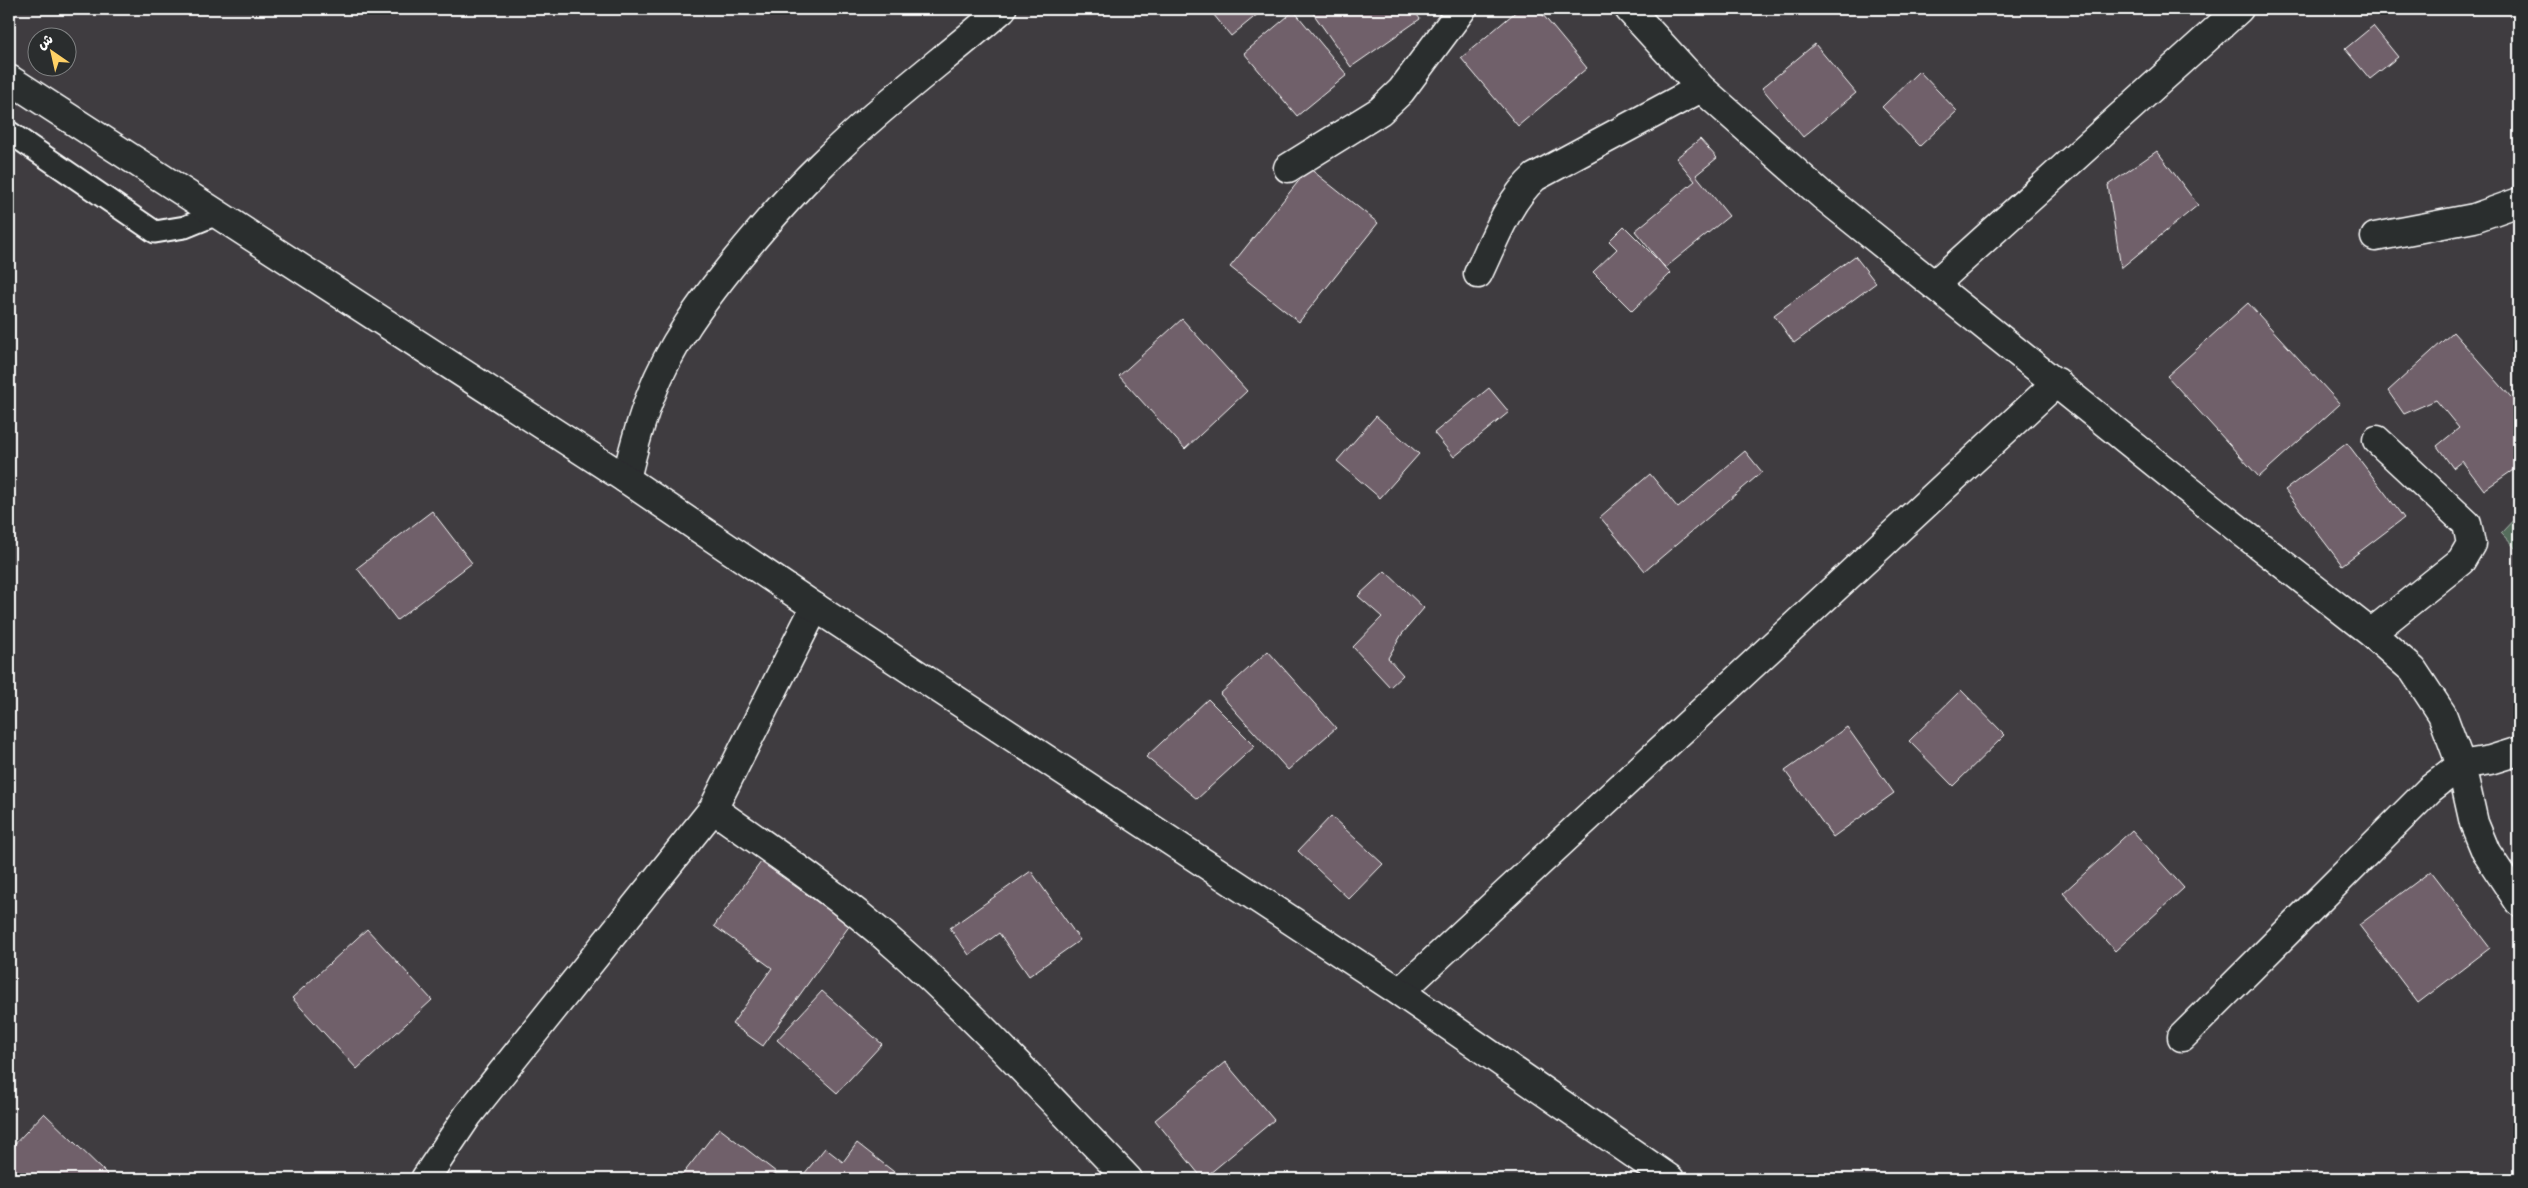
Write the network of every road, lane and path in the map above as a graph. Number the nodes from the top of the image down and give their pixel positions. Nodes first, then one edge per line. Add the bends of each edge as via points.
1 (1002, 9) edge
2 (1462, 9) edge
3 (1629, 9) edge
4 (2240, 9) edge
5 (9, 79) edge
6 (1701, 88) junction
7 (9, 132) edge
8 (1288, 168) dead end
9 (2519, 202) edge
10 (217, 214) junction
11 (2375, 237) dead end
12 (1478, 274) dead end
13 (1935, 284) junction
14 (2057, 382) junction
15 (2377, 440) dead end
16 (626, 479) junction
17 (814, 607) junction
18 (2371, 633) junction
19 (2519, 752) edge
20 (2461, 765) junction
21 (713, 809) junction
22 (2519, 902) edge
23 (1400, 992) junction
24 (2182, 1037) dead end
25 (425, 1179) edge
26 (1128, 1179) edge
27 (1670, 1179) edge

1 - 16 street via 822,164 768,221 718,282 692,317 654,387 636,436
2 - 8 street via 1401,90 1380,110
3 - 6 street
4 - 13 street
5 - 10 street
6 - 12 street via 1535,177 1524,186
6 - 13 street via 1823,196
7 - 10 lane via 156,232 185,227
9 - 11 street via 2474,218
10 - 16 street
13 - 14 street
14 - 18 street
14 - 23 street
15 - 18 street via 2467,524 2471,544 2461,561
16 - 17 street
17 - 21 street
17 - 23 street
18 - 20 street via 2412,670 2442,714
19 - 20 street
20 - 22 street via 2474,823 2483,844
20 - 24 street via 2430,789
21 - 25 street via 468,1115
21 - 26 street via 897,947
23 - 27 street

